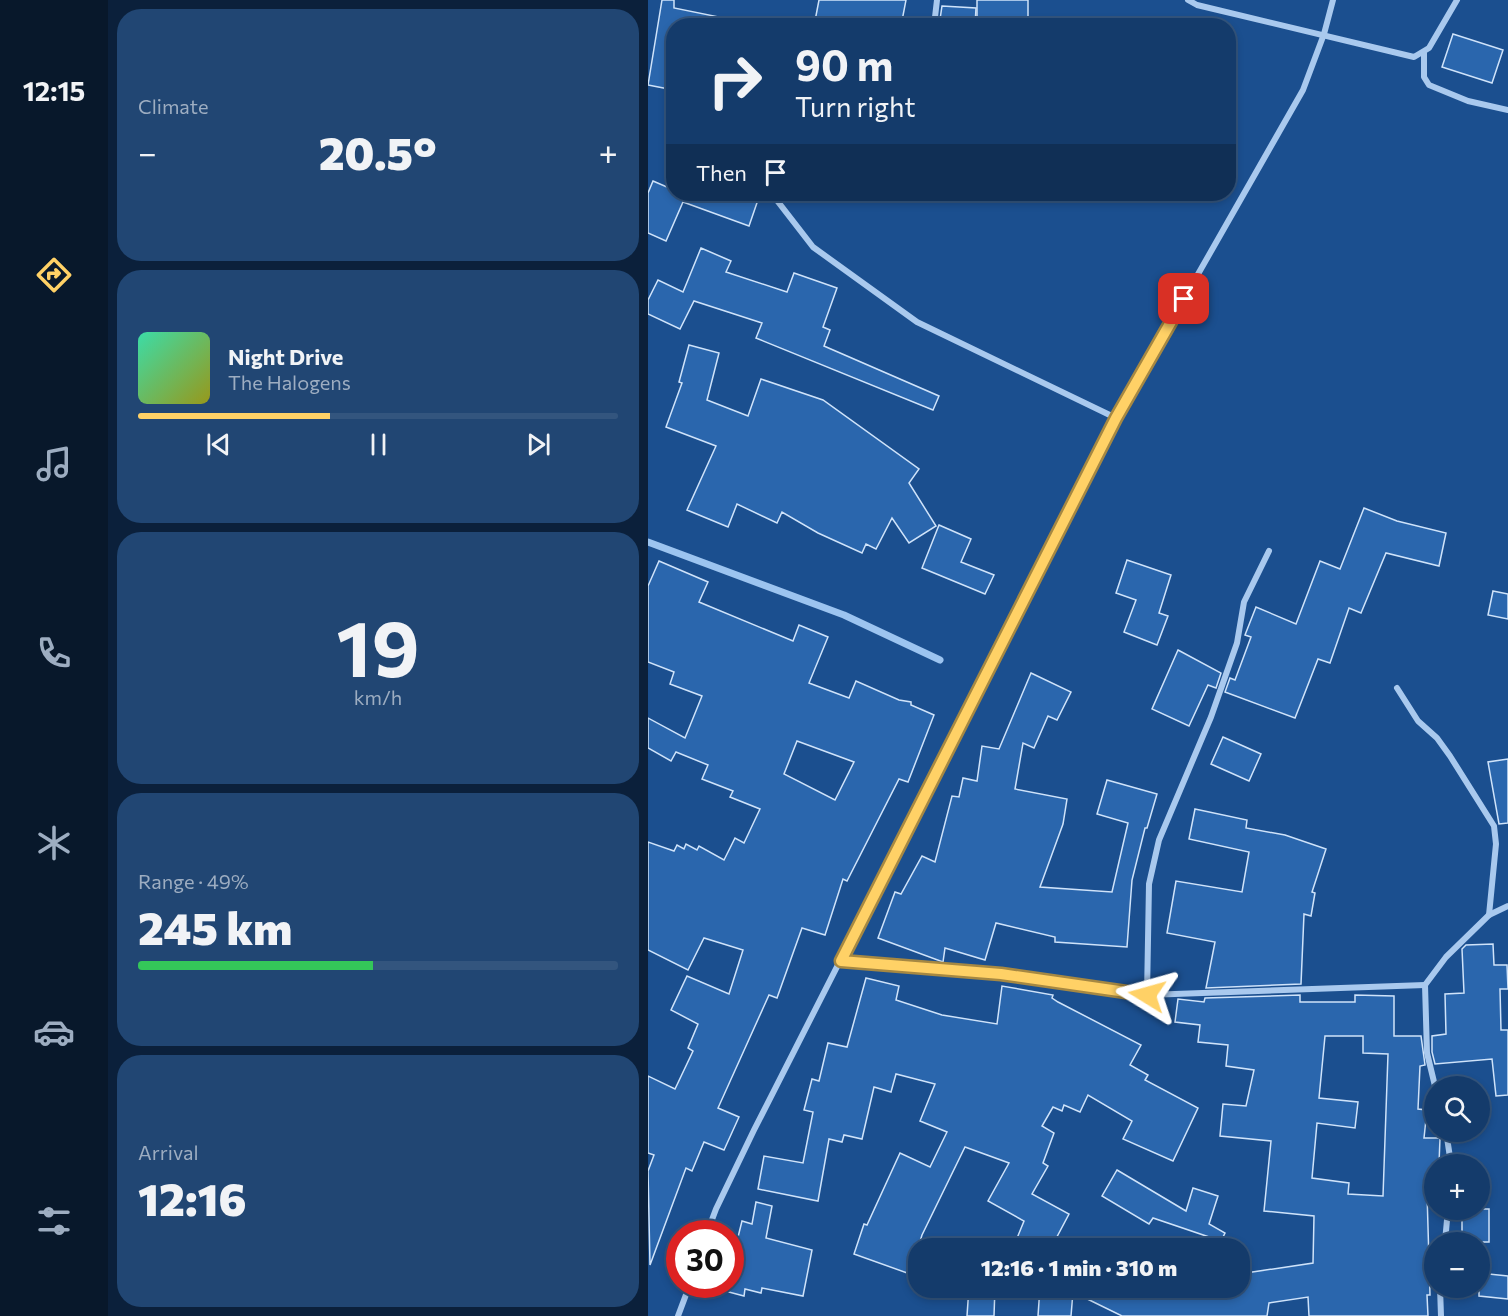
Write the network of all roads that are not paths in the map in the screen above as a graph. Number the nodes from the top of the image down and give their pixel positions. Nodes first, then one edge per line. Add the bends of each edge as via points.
1 (937, 0) edge
2 (1188, 0) edge
3 (1333, 0) edge
4 (1457, 0) edge
5 (935, 18) edge
6 (1324, 34) junction
7 (1424, 53) junction
8 (1508, 110) edge
9 (777, 201) edge
10 (1116, 418) junction
11 (1269, 551) dead end
12 (1397, 688) dead end
13 (1508, 906) edge
14 (1490, 915) junction
15 (841, 961) junction
16 (1425, 985) junction
17 (1147, 995) junction
18 (1433, 1076) edge
19 (713, 1220) edge
20 (685, 1298) edge
21 (1441, 1298) edge
22 (678, 1316) edge
23 (1442, 1316) edge

1 - 5 street
2 - 6 street
3 - 6 street
4 - 7 street
6 - 7 street via 1414,57
6 - 10 street via 1303,90
7 - 8 street via 1423,68 1429,85 1468,101
9 - 10 street via 813,247 917,322
10 - 15 street
11 - 17 street via 1244,603 1237,643 1211,717 1159,840 1149,884
12 - 14 street via 1418,721 1450,756 1494,826
13 - 14 street
14 - 16 street via 1446,957
15 - 17 street via 1001,974
15 - 19 street
16 - 17 street
16 - 18 street via 1427,1053
20 - 22 street
21 - 23 street

